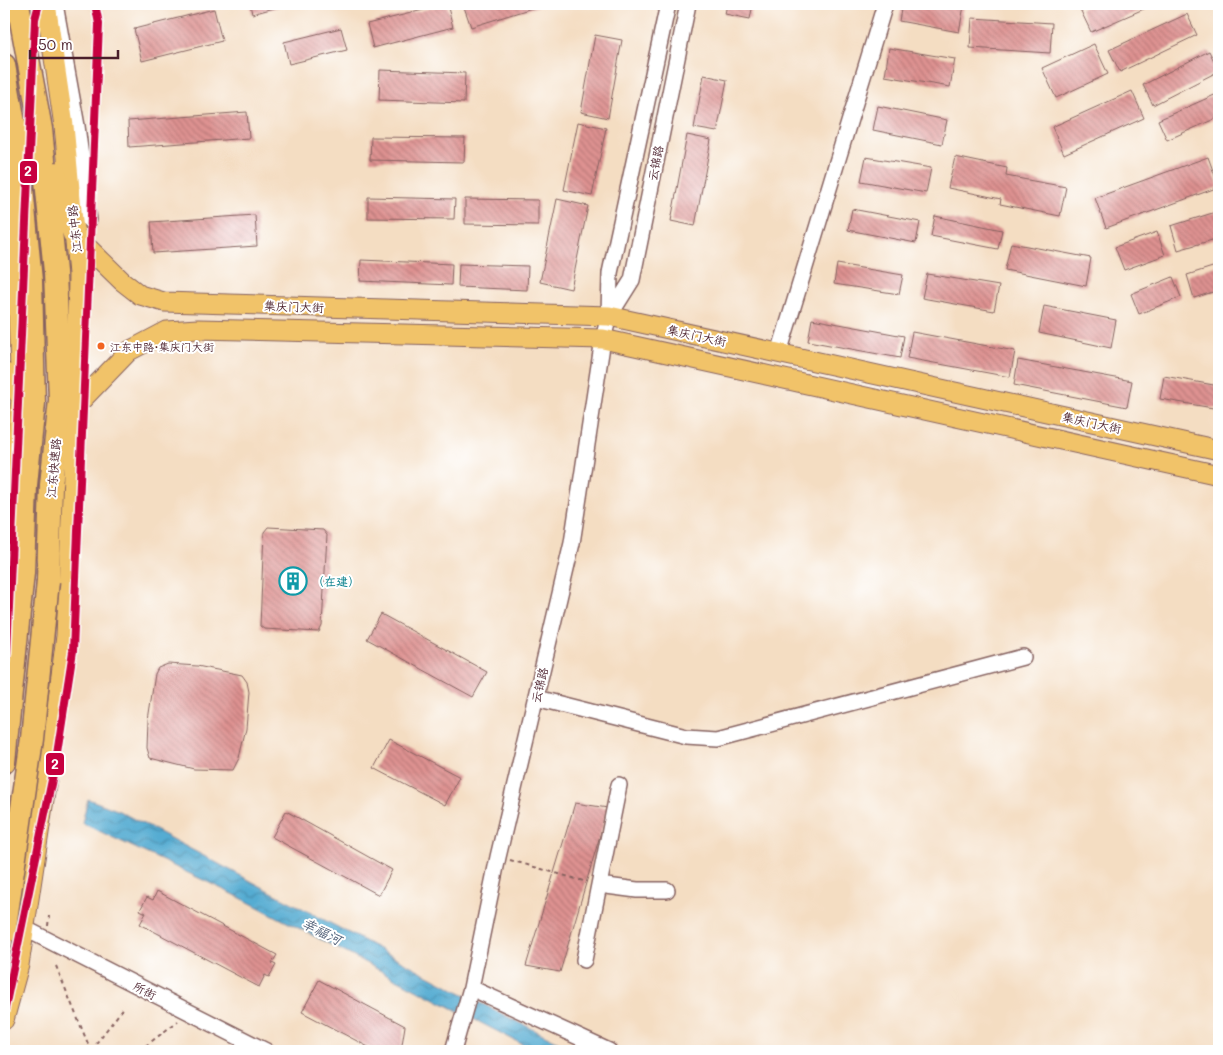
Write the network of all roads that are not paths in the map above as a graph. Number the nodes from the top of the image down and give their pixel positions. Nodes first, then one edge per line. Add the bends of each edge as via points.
1 (18, 4) edge
2 (46, 4) edge
3 (55, 4) edge
4 (668, 4) edge
5 (688, 4) edge
6 (885, 4) edge
7 (4, 65) edge
8 (41, 129) junction
9 (9, 134) edge
10 (82, 227) junction
11 (10, 231) edge
12 (609, 316) junction
13 (603, 339) junction
14 (779, 353) junction
15 (4, 372) edge
16 (21, 399) junction
17 (76, 406) junction
18 (1219, 450) edge
19 (1219, 475) edge
20 (14, 568) edge
21 (1023, 657) dead end
22 (536, 698) junction
23 (4, 762) edge
24 (619, 785) dead end
25 (599, 885) junction
26 (666, 890) dead end
27 (14, 930) edge
28 (584, 960) dead end
29 (471, 988) junction
30 (4, 1020) edge
31 (453, 1049) edge
32 (266, 1051) edge
33 (609, 1051) edge

1 - 8 highway, 江东快速路
2 - 10 main road, 江东中路
3 - 10 street, 江东中路 via 77,126
4 - 12 street, 云锦路 via 610,273
5 - 12 street, 云锦路 via 632,280
6 - 14 street
7 - 9 highway, 江东快速路
8 - 10 highway
8 - 27 highway, 江东快速路, bridge via 55,272 60,400 51,485 48,581
9 - 11 highway
9 - 20 highway, 江东快速路 via 31,281 34,403
10 - 12 main road, 集庆门大街 via 122,281 140,295 164,302
10 - 17 main road, 江东中路
11 - 16 main road
12 - 13 street, 云锦路
12 - 14 main road, 集庆门大街
13 - 17 main road, 集庆门大街 via 167,330 129,351
13 - 19 main road, 集庆门大街
13 - 22 street, 云锦路 via 572,543
14 - 18 main road, 集庆门大街
15 - 16 main road
16 - 20 main road
17 - 27 main road, 江东中路 via 66,636
20 - 23 highway, 江东快速路
21 - 22 street via 718,738 686,736
22 - 29 street, 云锦路
24 - 25 street
25 - 26 street
25 - 28 street
27 - 30 main road, 江东中路 via 18,965
27 - 32 street, 所街
29 - 31 street, 云锦路
29 - 33 street

